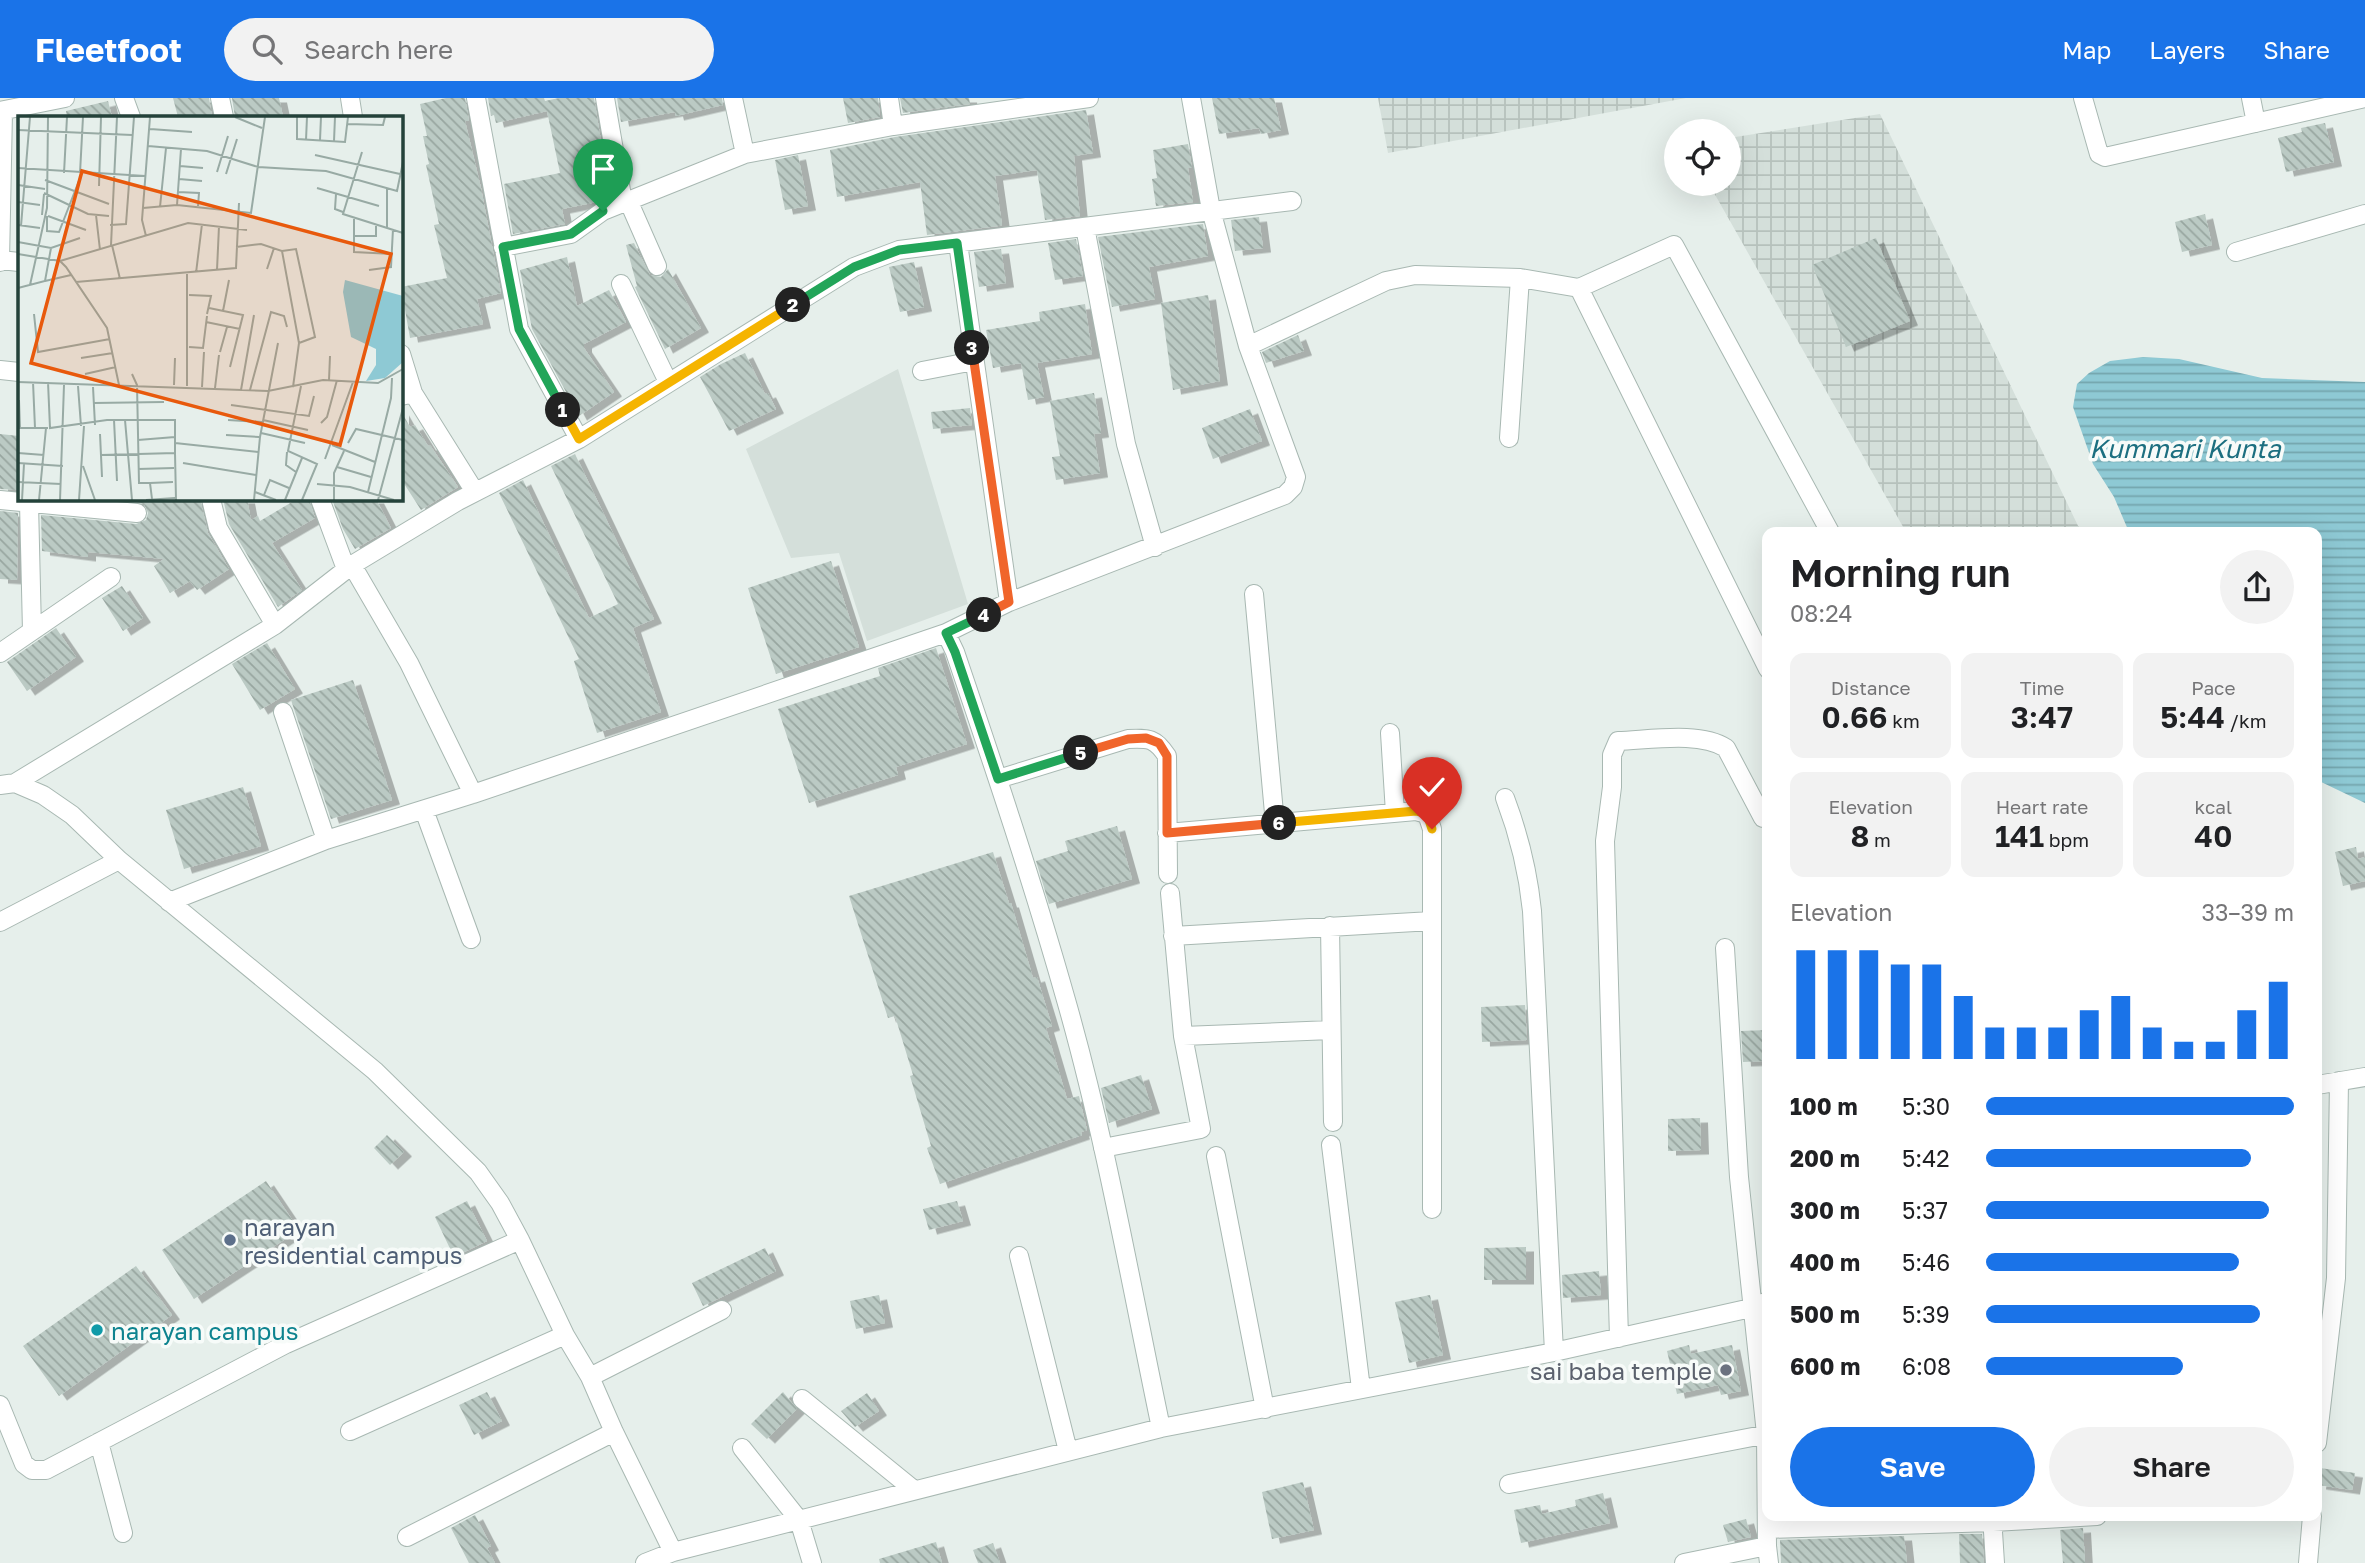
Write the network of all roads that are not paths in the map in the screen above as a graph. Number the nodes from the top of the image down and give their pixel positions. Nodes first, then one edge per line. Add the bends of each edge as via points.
1 (65, 98) edge
2 (124, 98) edge
3 (220, 98) edge
4 (350, 98) edge
5 (476, 98) edge
6 (605, 98) edge
7 (733, 98) edge
8 (889, 98) edge
9 (1087, 98) edge
10 (1191, 98) edge
11 (2084, 98) edge
12 (2251, 98) edge
13 (2365, 99) edge
14 (992, 105) edge
15 (1, 111) edge
16 (131, 116) edge
17 (224, 116) edge
18 (353, 116) edge
19 (2256, 123) junction
20 (894, 126) junction
21 (745, 154) junction
22 (625, 201) junction
23 (1292, 201) dead end
24 (1211, 210) junction
25 (2365, 214) edge
26 (1084, 227) junction
27 (957, 243) junction
28 (503, 247) junction
29 (2236, 252) dead end
30 (0, 261) edge
31 (18, 262) edge
32 (657, 266) dead end
33 (1520, 278) junction
34 (621, 284) dead end
35 (1579, 288) junction
36 (1248, 346) junction
37 (402, 361) edge
38 (974, 361) junction
39 (0, 370) edge
40 (922, 371) dead end
41 (18, 372) edge
42 (668, 382) junction
43 (407, 395) edge
44 (1510, 438) dead end
45 (579, 439) junction
46 (475, 492) junction
47 (0, 500) edge
48 (211, 500) edge
49 (320, 500) edge
50 (29, 503) junction
51 (137, 513) dead end
52 (1827, 527) edge
53 (1155, 547) junction
54 (349, 567) junction
55 (111, 577) dead end
56 (1254, 594) dead end
57 (1009, 602) junction
58 (275, 625) junction
59 (32, 631) junction
60 (946, 633) junction
61 (0, 653) edge
62 (1762, 657) edge
63 (283, 712) dead end
64 (1390, 733) dead end
65 (998, 779) junction
66 (7, 784) edge
67 (473, 794) junction
68 (1505, 798) dead end
69 (424, 810) junction
70 (1395, 813) junction
71 (1762, 816) edge
72 (1275, 824) junction
73 (1167, 833) junction
74 (326, 840) junction
75 (119, 860) junction
76 (1168, 874) dead end
77 (1170, 893) dead end
78 (169, 902) junction
79 (1432, 921) junction
80 (0, 922) edge
81 (1330, 926) junction
82 (1172, 936) junction
83 (471, 939) dead end
84 (1725, 948) dead end
85 (1331, 1030) junction
86 (1183, 1036) junction
87 (2365, 1077) edge
88 (2339, 1081) junction
89 (2322, 1084) edge
90 (1333, 1122) dead end
91 (1331, 1145) dead end
92 (1103, 1148) junction
93 (1216, 1156) dead end
94 (1432, 1209) dead end
95 (520, 1240) junction
96 (1019, 1256) dead end
97 (1759, 1304) edge
98 (722, 1310) dead end
99 (565, 1335) junction
100 (1619, 1338) junction
101 (1554, 1352) junction
102 (1762, 1353) edge
103 (590, 1377) junction
104 (1361, 1389) junction
105 (802, 1399) dead end
106 (2322, 1400) edge
107 (0, 1405) edge
108 (1265, 1409) junction
109 (1161, 1428) junction
110 (350, 1431) dead end
111 (614, 1432) junction
112 (1762, 1435) edge
113 (99, 1442) junction
114 (742, 1448) dead end
115 (1068, 1451) junction
116 (1509, 1484) dead end
117 (914, 1490) junction
118 (799, 1520) junction
119 (1767, 1521) edge
120 (1976, 1521) edge
121 (1993, 1521) edge
122 (2312, 1521) edge
123 (123, 1534) dead end
124 (407, 1537) dead end
125 (1767, 1546) edge
126 (673, 1552) junction
127 (645, 1563) edge
128 (811, 1563) edge
129 (1684, 1563) edge
130 (1995, 1563) edge
131 (2308, 1563) edge

1 - 15 street
2 - 16 street
3 - 17 street
4 - 18 street
5 - 28 street
6 - 22 street
7 - 21 street
8 - 20 street
9 - 14 street
10 - 24 street
11 - 19 street via 2099,154 2105,157
12 - 19 street
13 - 19 street
14 - 20 street
15 - 30 street
20 - 21 street
21 - 22 street
22 - 28 street via 571,234
22 - 32 street
23 - 24 street
24 - 26 street
24 - 36 street
25 - 29 street
26 - 27 street
26 - 53 street via 1126,444
27 - 38 street
27 - 42 street via 899,250 854,267
28 - 45 street via 519,329
30 - 31 street
33 - 35 street
33 - 36 street via 1415,275 1386,281
33 - 44 street
34 - 42 street
35 - 52 street via 1674,245
35 - 62 street
36 - 53 street via 1296,477 1293,487 1285,495
37 - 43 street
38 - 40 street
38 - 57 street
39 - 41 street
42 - 45 street
43 - 46 street
45 - 46 street
46 - 54 street
47 - 50 street
48 - 58 street via 218,528
49 - 54 street
50 - 51 street
50 - 59 street
53 - 57 street
54 - 58 street
54 - 67 street via 409,663
55 - 59 street
56 - 72 street
57 - 60 street
58 - 66 street
59 - 61 street
60 - 65 street
60 - 67 street
63 - 74 street
64 - 70 street
65 - 73 street via 1128,739 1146,738 1159,743 1167,756
65 - 92 street via 1066,1001
66 - 75 street via 43,795 72,815
67 - 69 street
68 - 101 street via 1519,835 1532,911
69 - 74 street
69 - 83 street
70 - 72 street
70 - 79 street via 1424,812 1430,819
71 - 100 street via 1726,748 1717,742 1618,741 1612,755 1605,841
72 - 73 street
73 - 76 street
74 - 78 street
75 - 78 street
75 - 80 street
77 - 82 street
78 - 95 street via 375,1071 478,1172
79 - 81 street
79 - 94 street
81 - 82 street
81 - 85 street
82 - 86 street
84 - 97 street via 1739,1177
85 - 86 street
85 - 90 street
86 - 92 street via 1201,1129
87 - 88 street
88 - 89 street
88 - 106 street via 2336,1278
91 - 104 street
92 - 109 street
93 - 108 street
95 - 99 street
95 - 113 street via 286,1344
96 - 115 street
97 - 100 street
97 - 102 street
98 - 103 street
99 - 103 street
99 - 110 street
100 - 101 street
101 - 104 street
103 - 111 street
104 - 108 street
105 - 117 street
107 - 113 street via 18,1455 32,1470 46,1470
108 - 109 street
109 - 115 street
111 - 124 street
111 - 126 street
112 - 116 street
113 - 123 street
114 - 118 street
115 - 117 street
117 - 118 street
118 - 126 street
118 - 128 street
119 - 125 street
120 - 125 street
121 - 130 street
122 - 131 street
125 - 129 street
126 - 127 street

